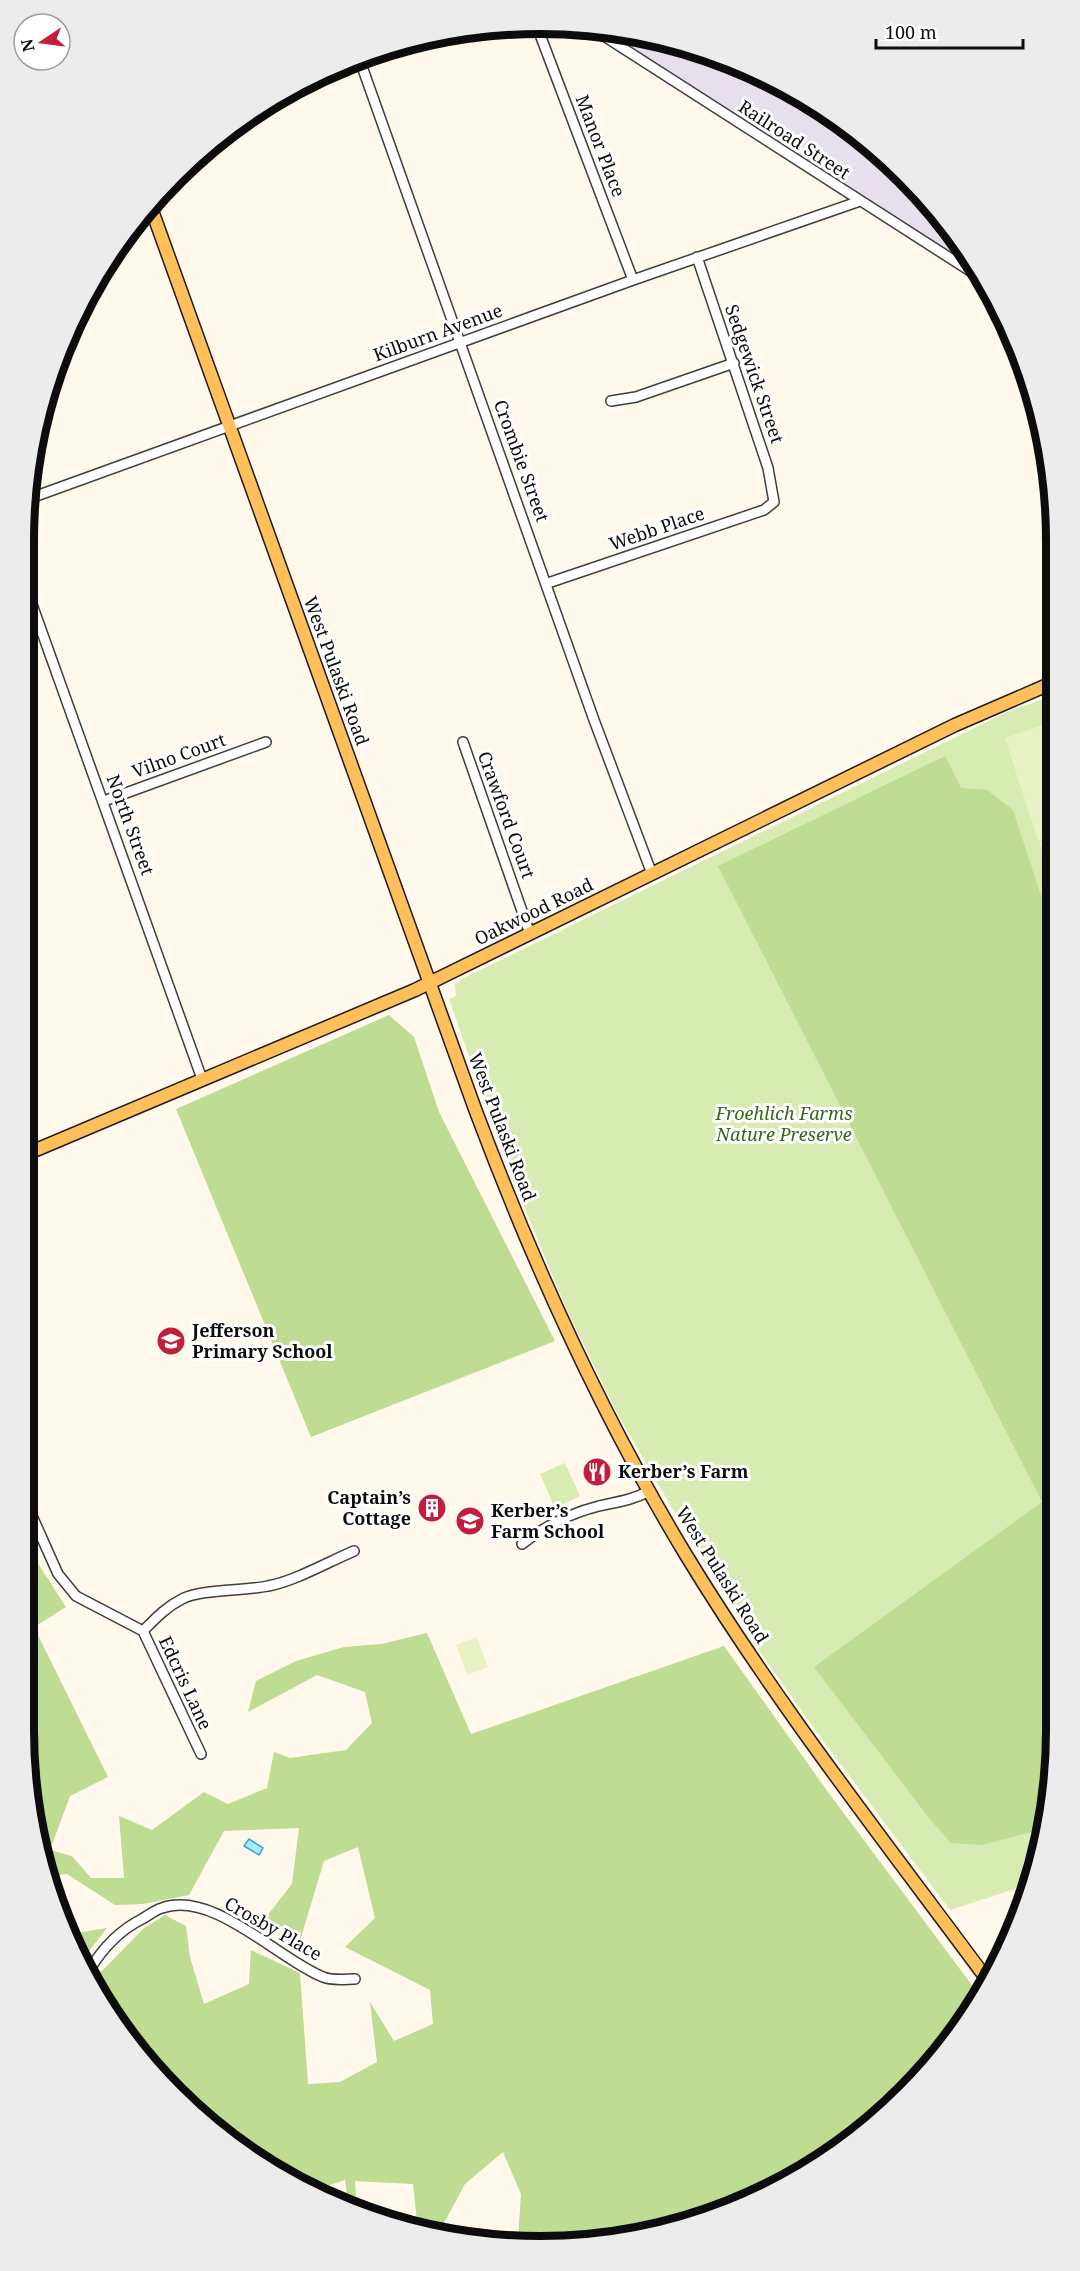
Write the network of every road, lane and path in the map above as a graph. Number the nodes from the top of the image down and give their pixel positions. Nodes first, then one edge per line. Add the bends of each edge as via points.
1 (540, 34) edge
2 (609, 39) edge
3 (362, 67) edge
4 (860, 201) junction
5 (154, 215) edge
6 (696, 258) junction
7 (966, 268) edge
8 (633, 280) junction
9 (460, 343) junction
10 (734, 363) junction
11 (611, 400) dead end
12 (230, 426) junction
13 (37, 496) edge
14 (774, 502) joint
15 (548, 583) junction
16 (34, 609) edge
17 (1046, 686) edge
18 (266, 742) dead end
19 (463, 742) dead end
20 (104, 801) junction
21 (652, 874) junction
22 (531, 934) junction
23 (429, 984) junction
24 (202, 1079) junction
25 (34, 1151) edge
26 (649, 1491) junction
27 (34, 1520) edge
28 (522, 1544) dead end
29 (354, 1551) dead end
30 (143, 1631) junction
31 (201, 1754) dead end
32 (93, 1966) edge
33 (983, 1974) edge
34 (355, 1979) dead end

1 - 8 street, Manor Place
2 - 4 street, Railroad Street
3 - 9 street, Crombie Street
4 - 6 street, Kilburn Avenue
4 - 7 street, Railroad Street
5 - 12 main road, West Pulaski Road
6 - 8 street, Kilburn Avenue
6 - 10 street, Sedgewick Street
8 - 9 street, Kilburn Avenue
9 - 12 street, Kilburn Avenue
9 - 15 street, Crombie Street
10 - 11 street via 636,397
10 - 14 street, Sedgewick Street via 774,488
12 - 13 street, Kilburn Avenue
12 - 23 main road, West Pulaski Road
14 - 15 street, Webb Place via 764,510
15 - 21 street, Crombie Street
16 - 20 street, North Street
17 - 21 main road, Oakwood Road via 955,725
18 - 20 street, Vilno Court
19 - 22 street, Crawford Court
20 - 24 street, North Street
21 - 22 main road, Oakwood Road
22 - 23 main road, Oakwood Road
23 - 24 main road, Oakwood Road
23 - 26 main road, West Pulaski Road via 526,1240 579,1360
24 - 25 main road, Oakwood Road
26 - 28 street via 554,1523
26 - 33 main road, West Pulaski Road via 762,1673
27 - 30 street, Edcris Lane via 58,1574 76,1596
29 - 30 street via 271,1586 184,1597 166,1608
30 - 31 street, Edcris Lane
32 - 34 street, Crosby Place via 114,1938 135,1922 164,1907 185,1906 210,1911 236,1924 324,1978

